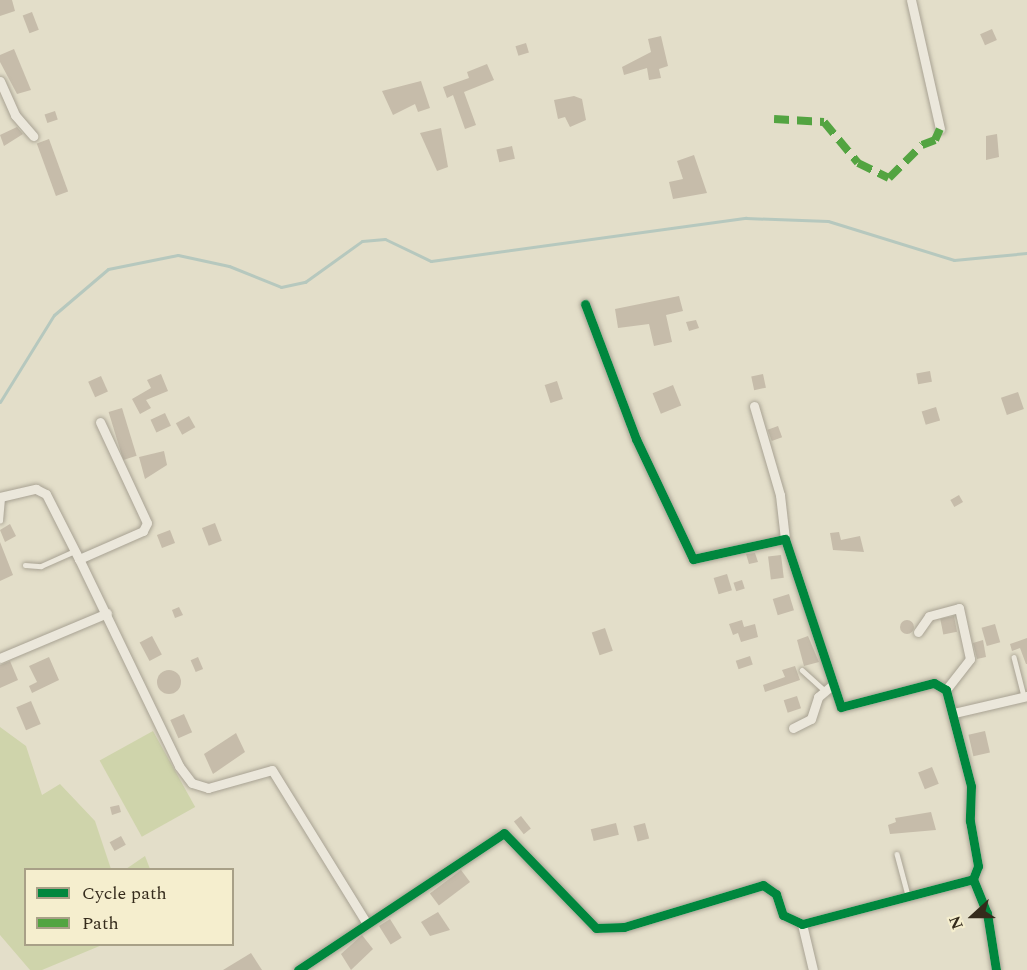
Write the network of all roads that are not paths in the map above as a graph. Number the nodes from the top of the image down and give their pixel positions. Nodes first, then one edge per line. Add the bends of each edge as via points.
1 (911, 0) edge
2 (0, 81) edge
3 (940, 129) dead end
4 (33, 136) dead end
5 (585, 304) dead end
6 (754, 406) dead end
7 (100, 422) dead end
8 (1, 496) edge
9 (0, 521) edge
10 (785, 539) junction
11 (77, 555) junction
12 (25, 565) dead end
13 (107, 613) junction
14 (918, 632) dead end
15 (1014, 657) dead end
16 (0, 658) edge
17 (802, 670) dead end
18 (827, 688) junction
19 (946, 690) junction
20 (1026, 696) edge
21 (954, 713) junction
22 (794, 728) dead end
23 (897, 854) dead end
24 (973, 879) junction
25 (908, 895) junction
26 (367, 924) junction
27 (802, 924) junction
28 (298, 970) edge
29 (813, 970) edge
30 (996, 970) edge

1 - 3 street
2 - 4 street via 15,115
5 - 10 street via 636,440 693,559
6 - 10 street via 780,495
7 - 11 street via 147,523 143,531
8 - 9 lane
8 - 11 street via 36,489 46,494
10 - 18 street
11 - 12 lane via 41,566
11 - 13 street
13 - 16 street
13 - 26 street via 179,766 192,783 208,789 272,770
14 - 19 street via 929,616 959,608 970,659
15 - 20 lane
17 - 18 lane
18 - 19 street via 841,707 850,708 923,685
18 - 22 street via 813,716
19 - 21 street
20 - 21 street
21 - 24 street via 971,786 970,821 978,866
23 - 25 lane
24 - 25 street
24 - 30 street via 987,913
25 - 27 street
26 - 27 street via 504,833 596,928 624,927 763,885 776,894 783,915
26 - 28 street
27 - 29 street

